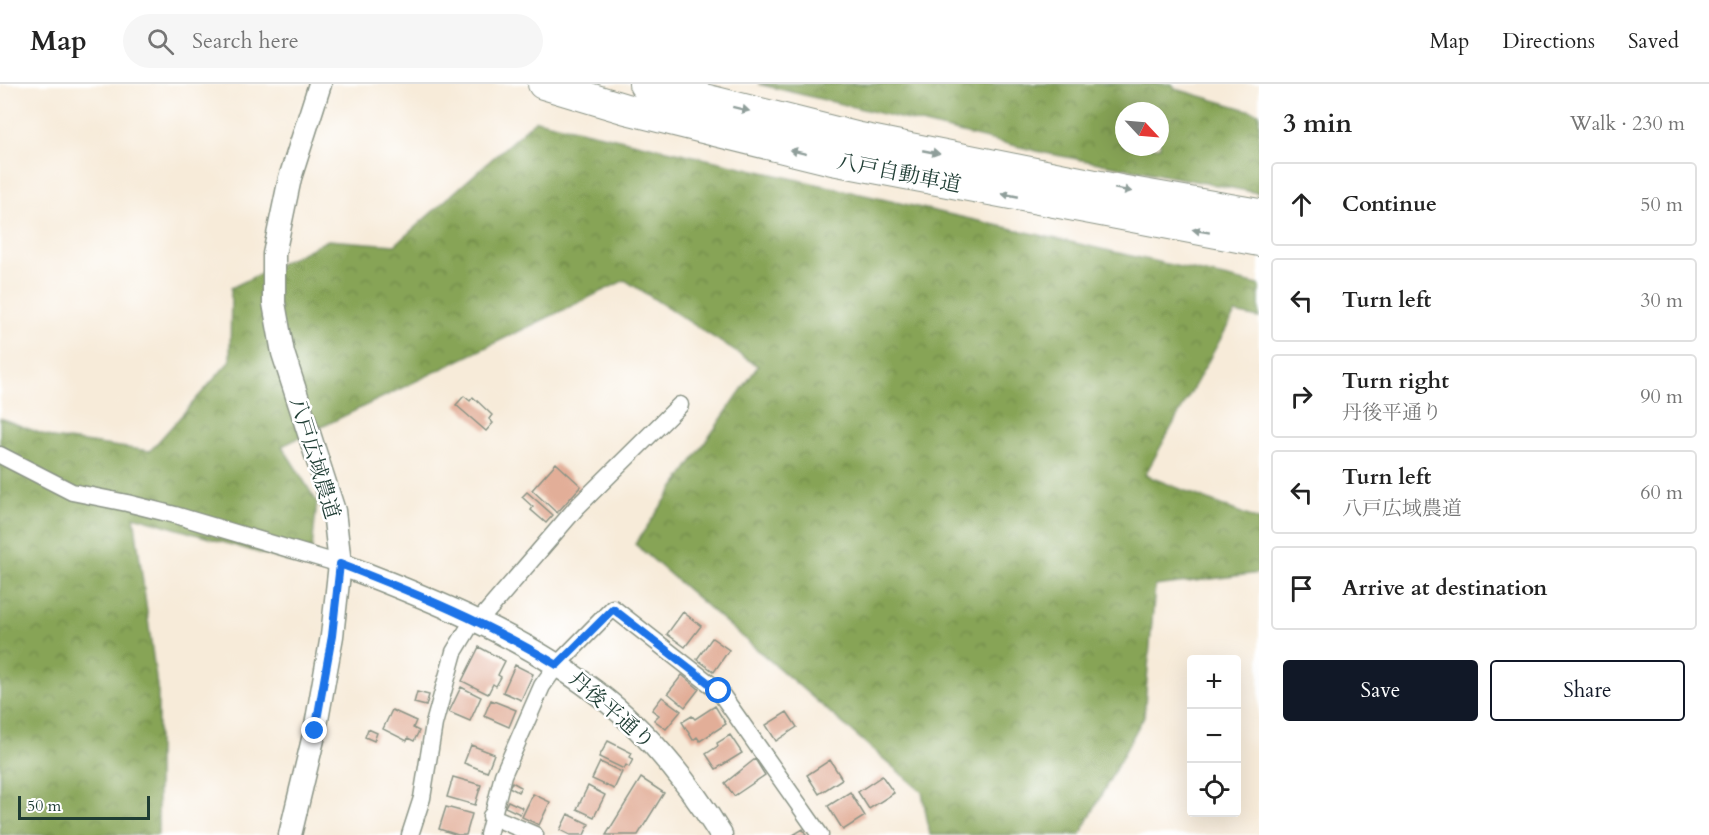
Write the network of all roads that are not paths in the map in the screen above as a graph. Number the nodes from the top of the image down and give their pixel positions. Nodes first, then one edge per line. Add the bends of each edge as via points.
1 (320, 84) edge
2 (543, 84) edge
3 (644, 84) edge
4 (1259, 214) edge
5 (1259, 241) edge
6 (680, 405) dead end
7 (0, 455) edge
8 (340, 564) junction
9 (477, 620) junction
10 (557, 665) junction
11 (491, 816) junction
12 (290, 835) edge
13 (410, 835) edge
14 (488, 835) edge
15 (535, 835) edge
16 (721, 835) edge
17 (820, 835) edge

1 - 8 street, 八戸広域農道 via 290,178 274,254 274,303 283,354 334,511
5 -> 2 highway, 八戸自動車道 via 832,160 626,109
3 -> 4 highway, 八戸自動車道 via 860,138
6 - 9 street via 577,507
7 - 8 street via 72,492 165,513
8 - 9 street, 丹後平通り
8 - 12 street, 八戸広域農道 via 315,731
9 - 10 street, 丹後平通り
9 - 13 street via 454,652 434,724 422,798
10 - 11 street via 542,686 503,775
10 - 16 street, 丹後平通り via 608,701 657,748
10 - 17 street via 613,609 719,691
11 - 14 street
11 - 15 street

